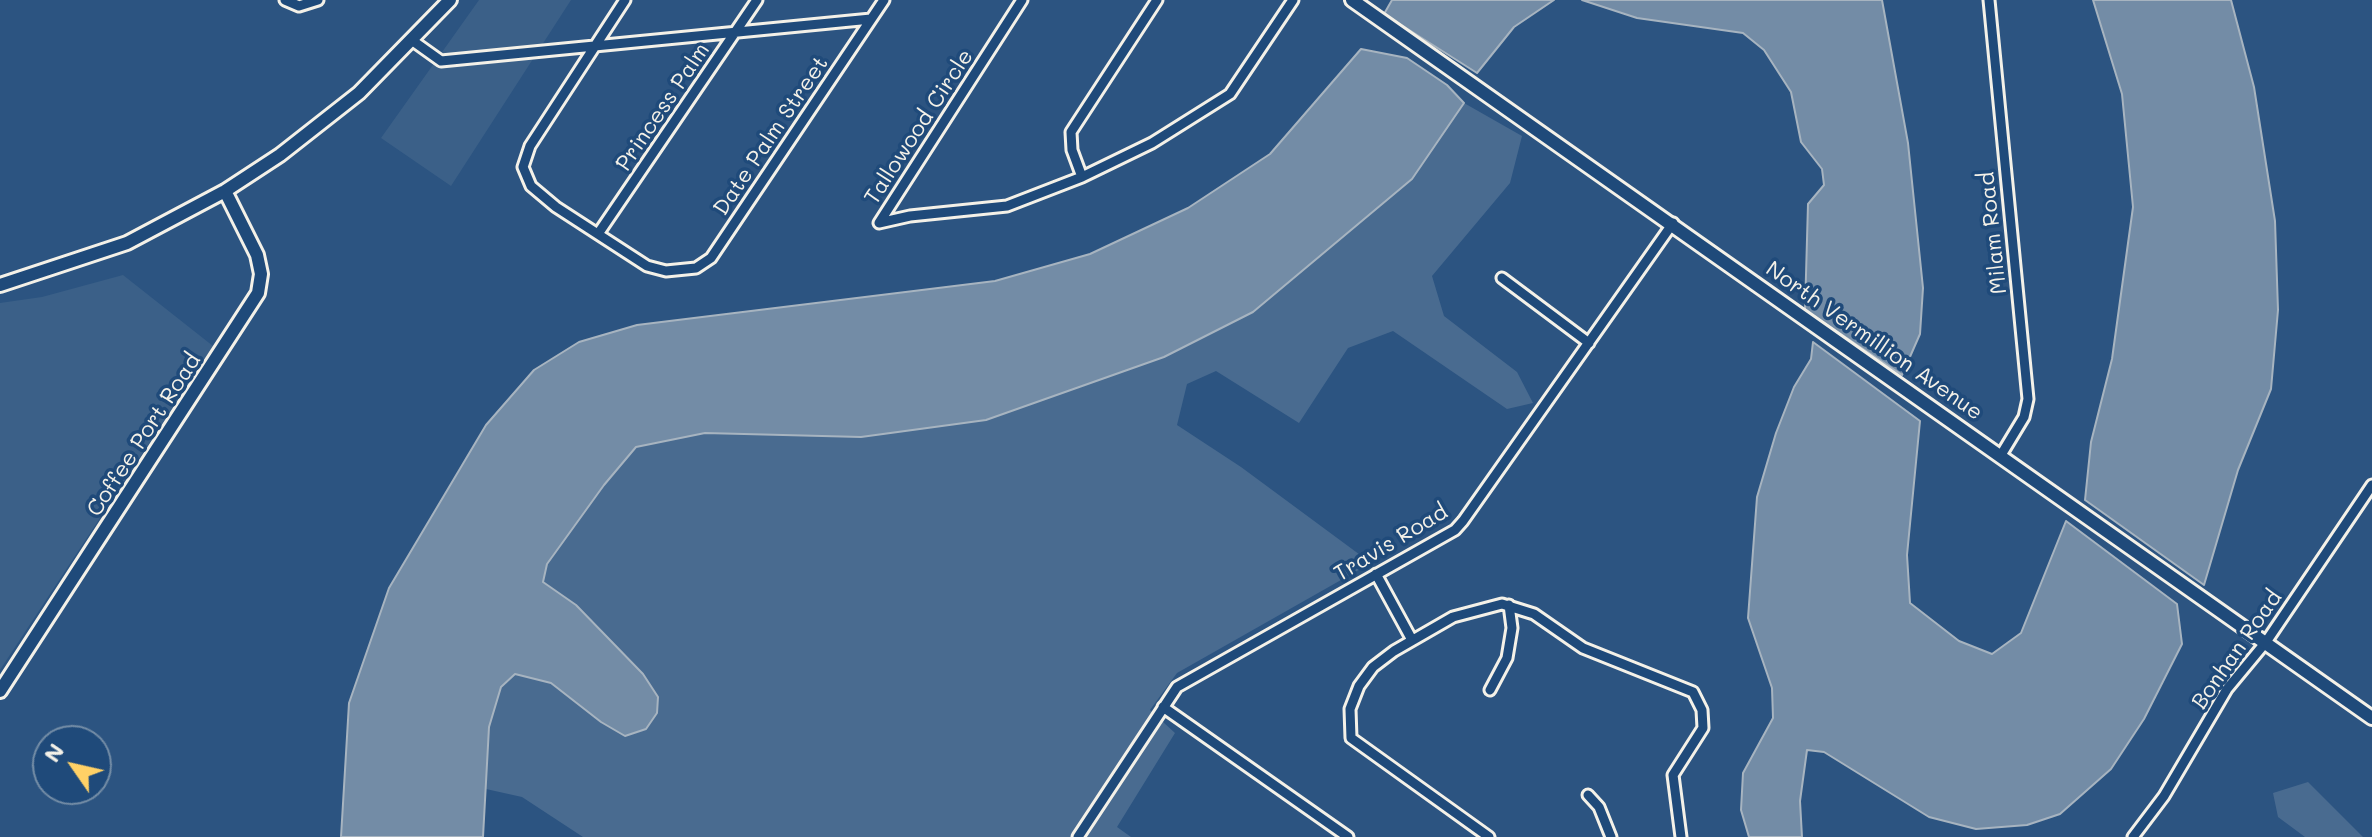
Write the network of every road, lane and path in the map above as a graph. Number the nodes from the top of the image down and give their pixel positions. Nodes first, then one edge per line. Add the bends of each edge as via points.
1 (285, 0) edge
2 (318, 0) edge
3 (450, 0) edge
4 (625, 0) edge
5 (757, 0) edge
6 (884, 0) edge
7 (1022, 0) edge
8 (1157, 0) edge
9 (1293, 0) edge
10 (1352, 0) edge
11 (1989, 0) edge
12 (871, 19) junction
13 (736, 32) junction
14 (413, 41) junction
15 (596, 46) junction
16 (1082, 177) junction
17 (225, 191) junction
18 (1673, 223) junction
19 (598, 234) junction
20 (1502, 278) dead end
21 (0, 285) edge
22 (1589, 343) junction
23 (2001, 455) junction
24 (2372, 485) edge
25 (1376, 574) junction
26 (1509, 605) junction
27 (1412, 640) junction
28 (2266, 642) junction
29 (1490, 690) dead end
30 (0, 691) edge
31 (1163, 707) junction
32 (2372, 718) edge
33 (1588, 795) dead end
34 (2136, 833) edge
35 (1078, 837) edge
36 (1348, 837) edge
37 (1489, 837) edge
38 (1611, 837) edge
39 (1681, 837) edge
40 (2151, 837) edge

1 - 2 street via 299,6
3 - 14 street
4 - 15 street
5 - 13 street, Princess Palm
6 - 12 street, Date Palm Street
7 - 16 street, Tallowood Circle via 879,223 1007,206
8 - 16 street via 1071,132
9 - 16 street, Tallowood Circle via 1230,94 1152,143
10 - 18 street, North Vermillion Avenue
11 - 23 street, Milam Road via 2028,399 2024,417
12 - 13 street
12 - 19 street, Date Palm Street via 711,258 696,268 666,271 647,266
13 - 15 street
13 - 19 street, Princess Palm
14 - 15 street via 441,61
14 - 17 street via 316,129
15 - 19 street via 530,146 523,167 531,186
17 - 21 street via 127,243
17 - 30 street, Coffee Port Road via 257,255 258,293
18 - 22 street, Travis Road
18 - 23 street, North Vermillion Avenue
20 - 22 street
22 - 25 street, Travis Road via 1463,521
23 - 28 street, North Vermillion Avenue
24 - 28 street, Bonhan Road
25 - 27 street
25 - 31 street, Travis Road via 1177,687
26 - 27 street via 1453,617
26 - 29 street via 1507,658
26 - 39 street via 1534,614 1583,648 1693,692 1703,728 1673,775
27 - 37 street via 1373,667 1359,686 1350,709 1351,738
28 - 32 street, North Vermillion Avenue
28 - 34 street, Bonhan Road via 2227,689
31 - 35 street, Travis Road
31 - 36 street
33 - 38 street
34 - 40 street

